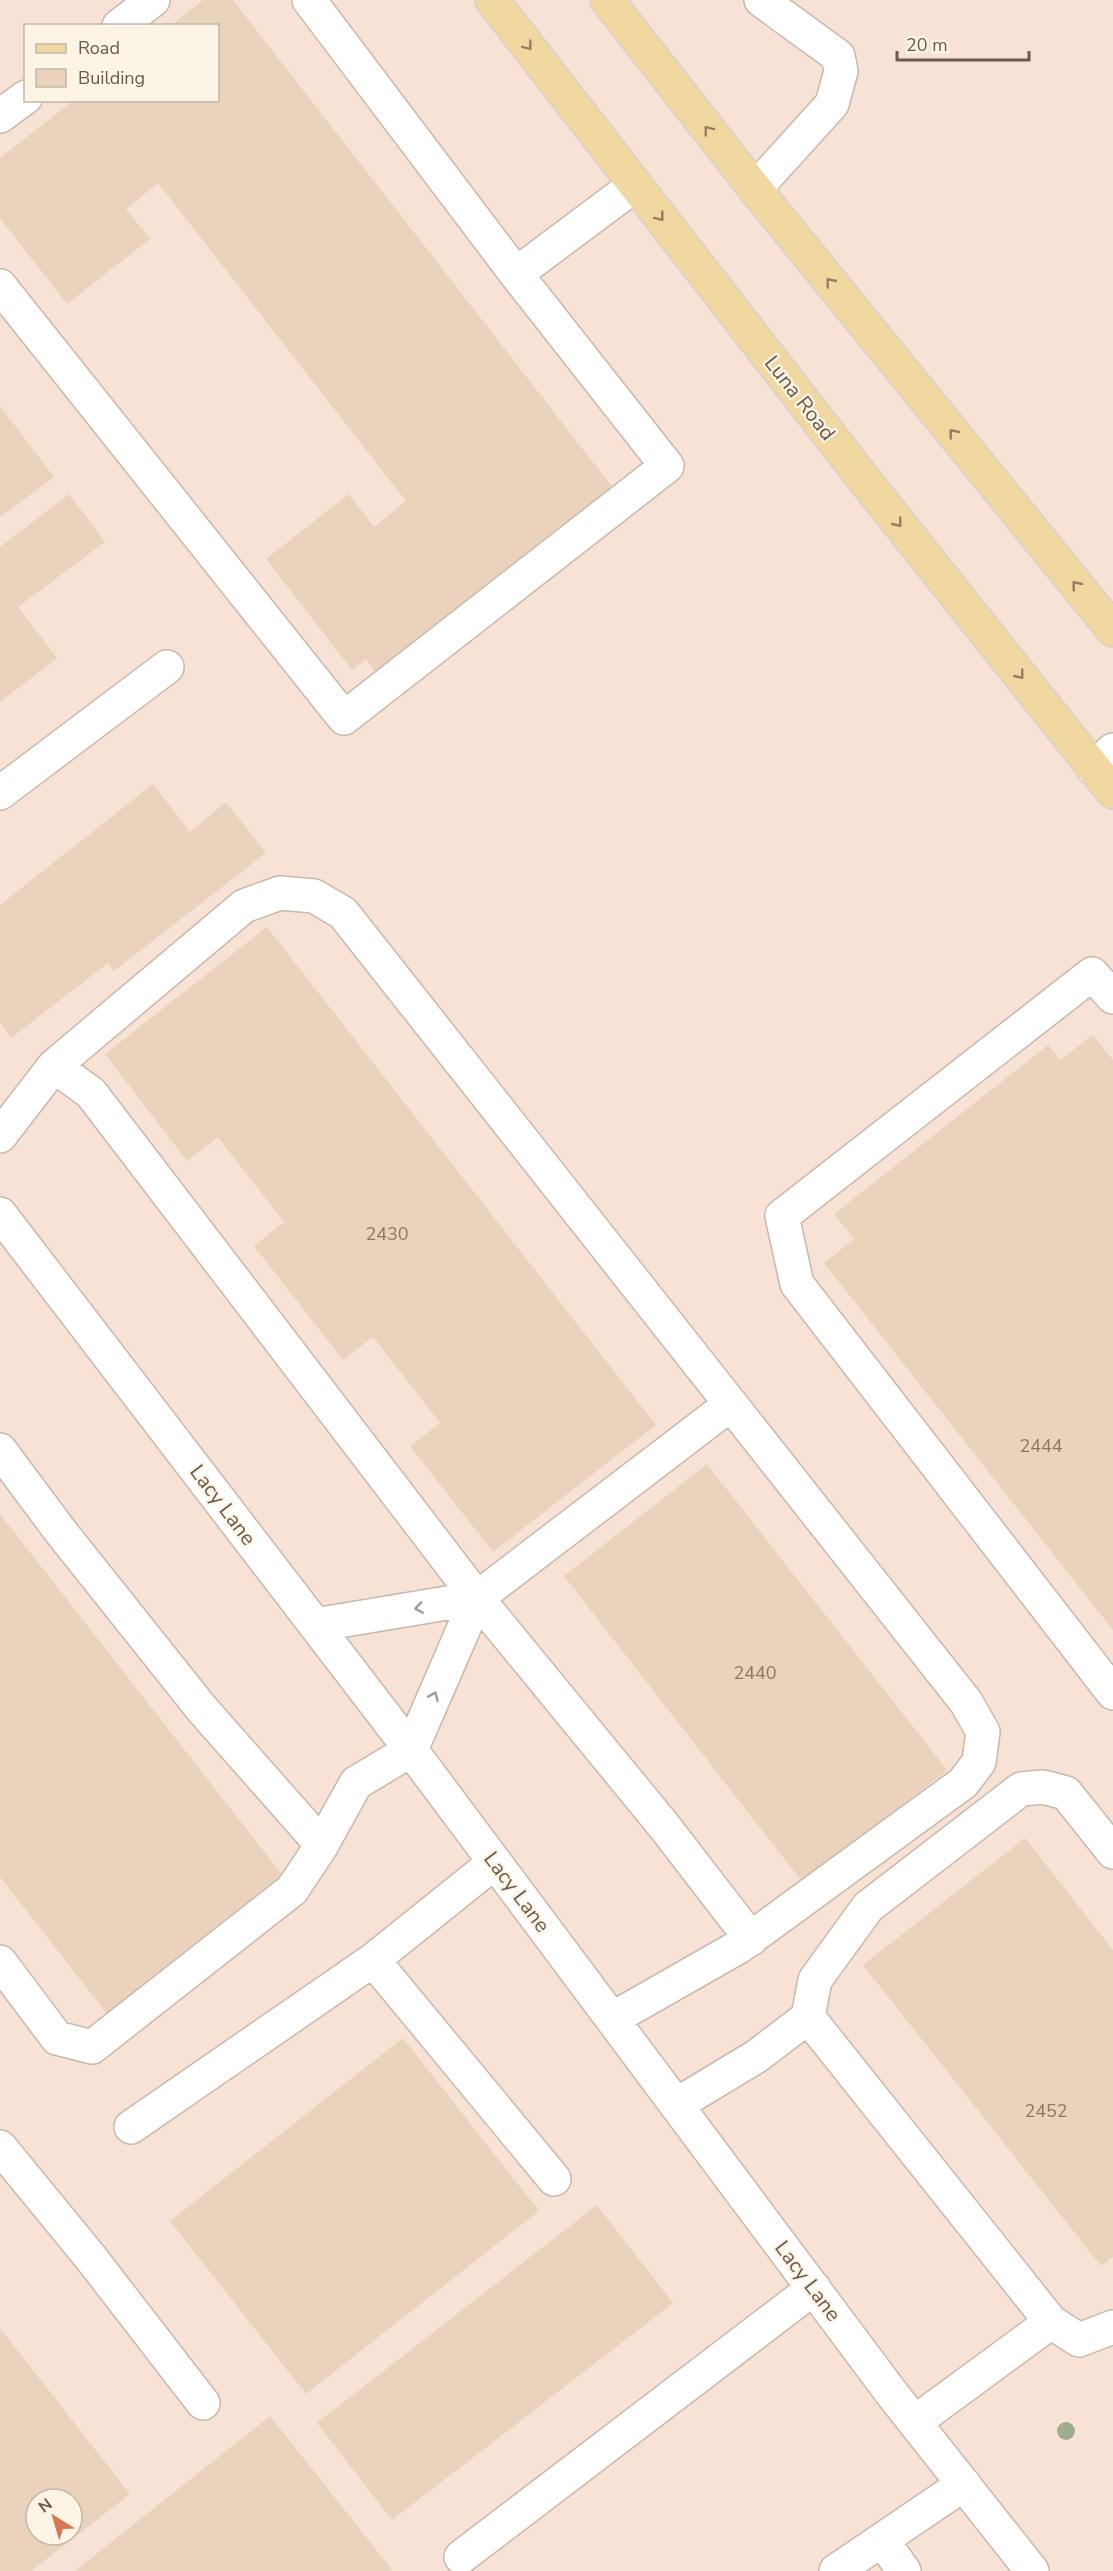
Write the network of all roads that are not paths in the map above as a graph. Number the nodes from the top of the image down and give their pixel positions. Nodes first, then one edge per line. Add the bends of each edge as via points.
1 (153, 0) edge
2 (309, 0) edge
3 (492, 0) edge
4 (607, 0) edge
5 (761, 0) edge
6 (123, 24) edge
7 (24, 98) edge
8 (0, 116) edge
9 (634, 185) junction
10 (755, 189) junction
11 (516, 274) junction
12 (0, 286) edge
13 (1113, 630) edge
14 (167, 667) dead end
15 (1106, 770) edge
16 (0, 793) edge
17 (1113, 997) edge
18 (54, 1066) junction
19 (0, 1136) edge
20 (0, 1214) edge
21 (731, 1404) junction
22 (0, 1450) edge
23 (477, 1598) junction
24 (315, 1625) junction
25 (1113, 1693) edge
26 (411, 1750) junction
27 (322, 1845) junction
28 (1113, 1852) edge
29 (495, 1862) junction
30 (751, 1939) junction
31 (373, 1960) junction
32 (0, 1962) edge
33 (808, 2017) junction
34 (612, 2019) junction
35 (676, 2105) junction
36 (131, 2127) dead end
37 (0, 2146) edge
38 (554, 2179) dead end
39 (814, 2288) junction
40 (1051, 2322) junction
41 (1113, 2327) edge
42 (203, 2403) dead end
43 (915, 2422) junction
44 (964, 2484) junction
45 (882, 2540) junction
46 (461, 2557) dead end
47 (836, 2571) edge
48 (904, 2571) edge
49 (1032, 2571) edge

1 - 6 street
2 - 11 street
3 -> 9 main road, Luna Road
10 -> 4 main road
5 - 10 street via 838,56 841,71 832,104
7 - 8 street
9 - 11 street
9 -> 15 main road, Luna Road via 854,467
13 -> 10 main road
11 - 12 street via 667,466 344,718
14 - 16 street
17 - 25 street via 1092,974 782,1216 797,1284
18 - 19 street
18 - 21 street via 244,906 280,893 314,896 343,913
18 - 23 street via 91,1093
20 - 24 street, Lacy Lane
21 - 23 street
21 - 30 street via 966,1702 983,1732 979,1762 963,1784
22 - 27 street via 202,1709
23 -> 24 street
26 -> 23 street
23 - 30 street
24 - 26 street, Lacy Lane
26 - 27 street via 356,1783
26 - 29 street, Lacy Lane
27 - 32 street via 292,1890 92,2047 57,2038
28 - 33 street via 1066,1793 1043,1787 1021,1789 868,1907 815,1980
29 - 31 street
29 - 34 street, Lacy Lane
30 - 34 street
31 - 36 street
31 - 38 street
33 - 35 street via 757,2056
33 - 40 street
34 - 35 street, Lacy Lane
35 - 39 street, Lacy Lane
37 - 42 street
39 - 43 street, Lacy Lane
39 - 46 street
40 - 41 street via 1079,2340
40 - 43 street
43 - 44 street, Lacy Lane
44 - 45 street
44 - 49 street, Lacy Lane
45 - 47 street
45 - 48 street

